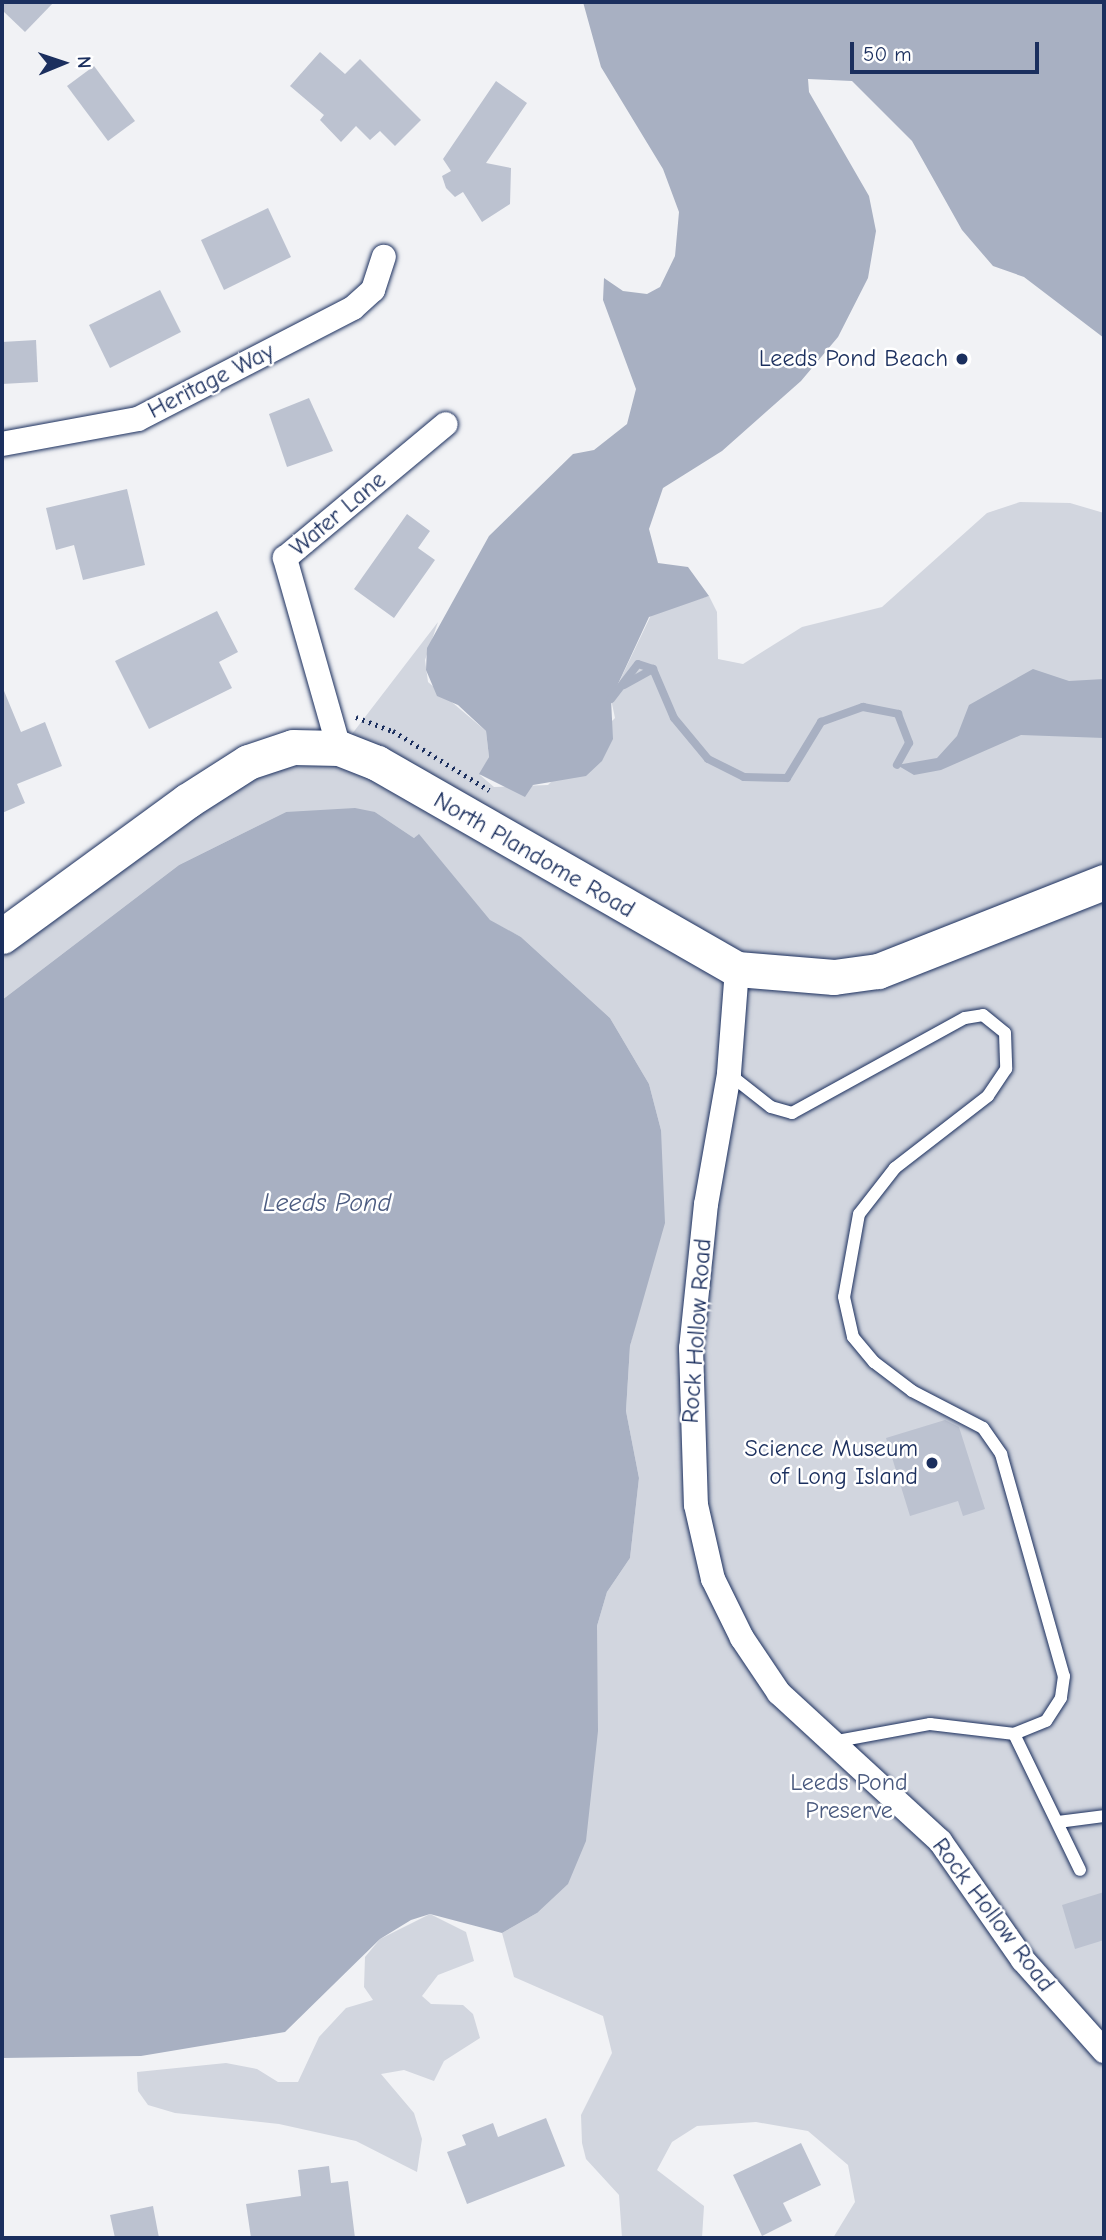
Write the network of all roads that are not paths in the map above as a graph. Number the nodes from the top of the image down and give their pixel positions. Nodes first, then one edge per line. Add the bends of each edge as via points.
1 (384, 257) dead end
2 (446, 424) dead end
3 (2, 444) edge
4 (341, 732) junction
5 (1104, 882) edge
6 (2, 936) edge
7 (737, 969) junction
8 (730, 1074) junction
9 (1014, 1734) junction
10 (832, 1742) junction
11 (1104, 1816) edge
12 (1058, 1822) junction
13 (1080, 1870) dead end
14 (1104, 2051) edge

1 - 3 street, Heritage Way via 373,290 353,308 138,419
2 - 4 street, Water Lane via 285,558
4 - 6 main road, North Plandome Road via 248,762
4 - 7 main road, North Plandome Road via 377,764
5 - 7 main road, North Plandome Road via 878,971 834,977
7 - 8 street, Rock Hollow Road
8 - 9 lane via 771,1107 792,1113 965,1018 983,1015 1005,1033 1006,1069 988,1096 895,1168 859,1214 844,1297 853,1337 874,1362 912,1391 983,1428 1001,1454 1064,1676 1046,1721
8 - 10 street, Rock Hollow Road via 706,1204 691,1348 696,1505 713,1578 742,1638 779,1693
9 - 10 lane via 930,1724
9 - 12 lane
10 - 14 street, Rock Hollow Road via 940,1841 1023,1959
11 - 12 lane
12 - 13 lane

